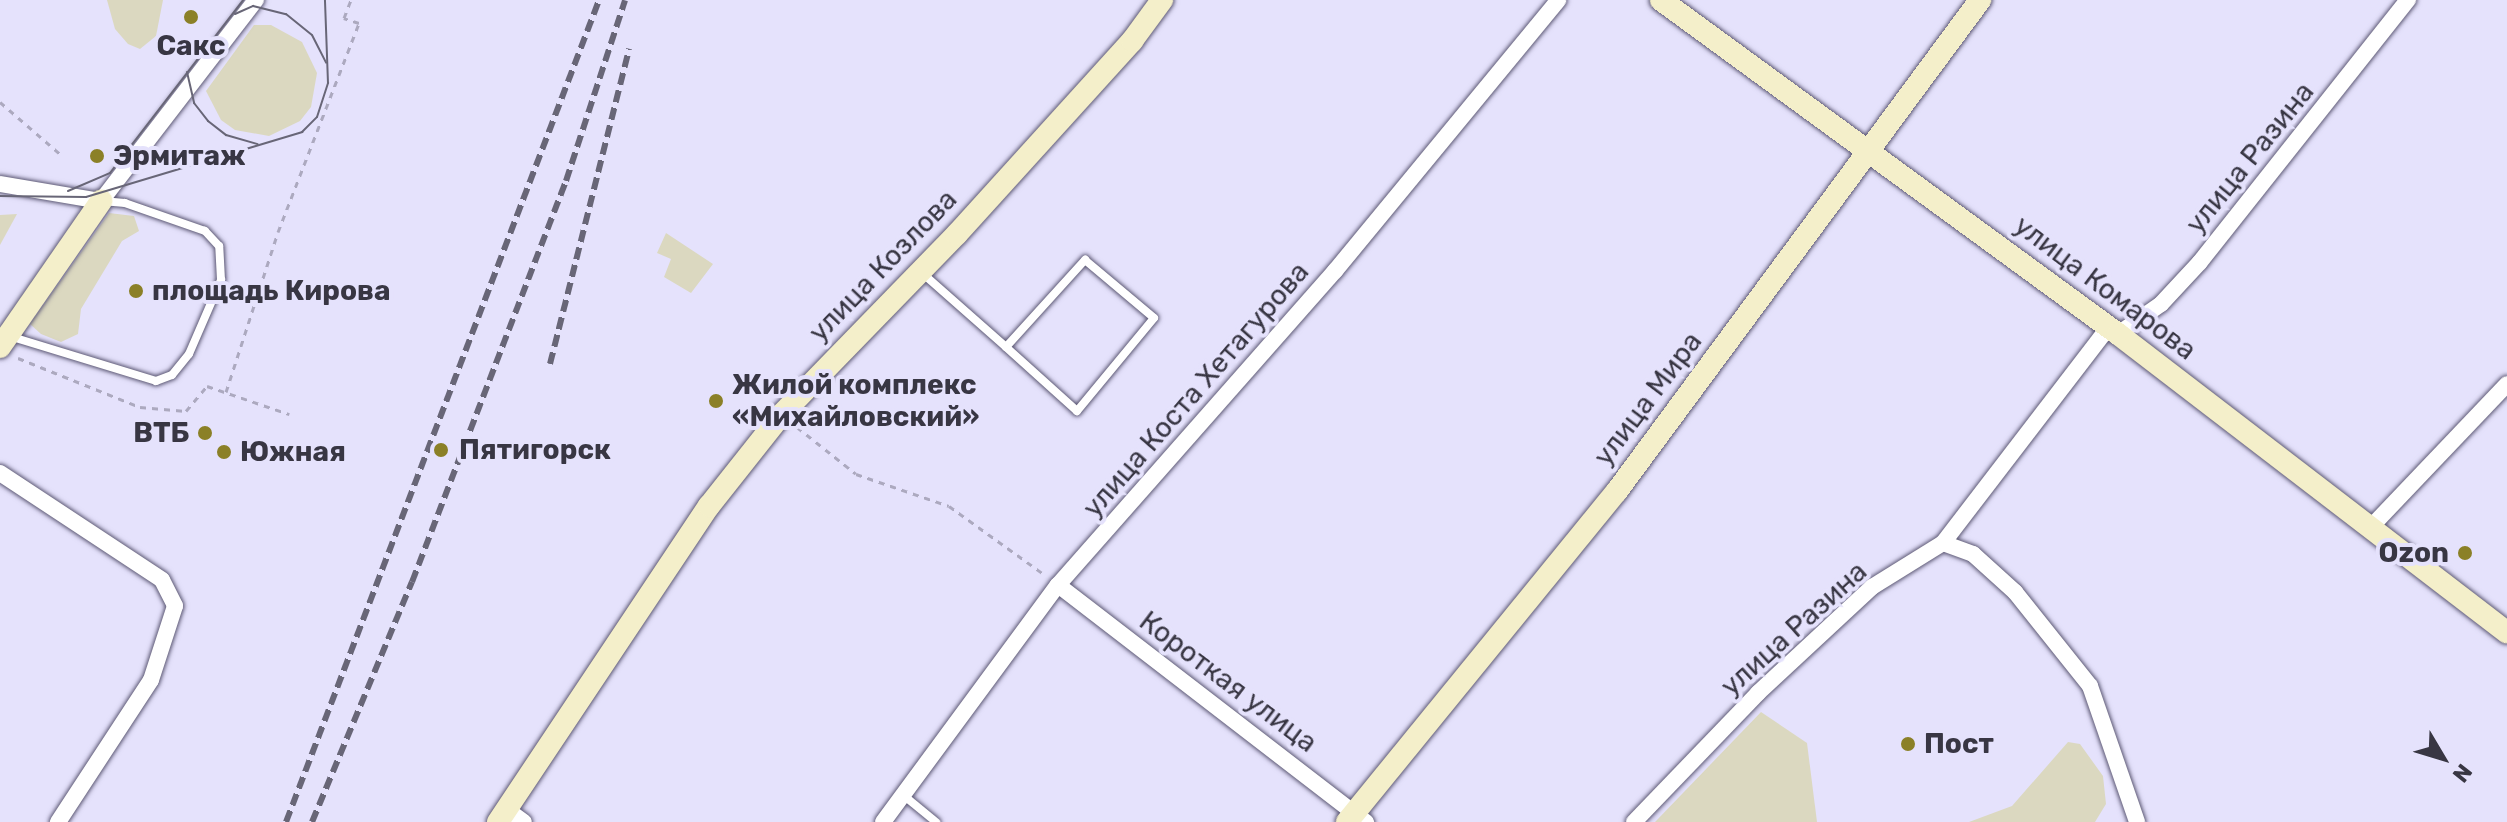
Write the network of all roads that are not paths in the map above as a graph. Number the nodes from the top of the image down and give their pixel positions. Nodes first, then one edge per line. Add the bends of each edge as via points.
1 (256, 0) edge
2 (1162, 0) edge
3 (1558, 0) edge
4 (1661, 0) edge
5 (1980, 0) edge
6 (2408, 0) edge
7 (1871, 151) junction
8 (0, 184) edge
9 (101, 201) junction
10 (920, 271) junction
11 (2113, 331) junction
12 (4, 342) edge
13 (1006, 347) junction
14 (2507, 384) edge
15 (0, 473) edge
16 (2371, 527) junction
17 (1943, 543) junction
18 (1058, 585) junction
19 (2507, 632) edge
20 (902, 795) junction
21 (509, 818) edge
22 (1356, 819) edge
23 (58, 822) edge
24 (883, 822) edge
25 (936, 822) edge
26 (1634, 822) edge
27 (2137, 822) edge

1 - 9 street
2 - 10 main road, улица Козлова via 1132,41
3 - 18 street, улица Коста Хетагурова via 1335,271
4 - 7 main road, улица Комарова
5 - 7 main road, улица Мира
6 - 11 street, улица Разина via 2200,262 2161,304
7 - 11 main road, улица Комарова
7 - 22 main road, улица Мира via 1617,491
8 - 9 street
9 - 12 main road
9 - 12 lane via 125,203 205,231 219,246 221,280 189,354 172,375 156,381
10 - 13 lane
10 - 21 main road, улица Козлова via 781,415 709,506
11 - 16 main road, улица Комарова
11 - 17 street, улица Разина
13 - 13 lane via 1085,260 1154,318 1077,411
14 - 16 street
15 - 23 street via 143,566 171,591 172,626 151,680
16 - 19 main road, улица Комарова
17 - 26 street, улица Разина via 1872,587 1758,693
17 - 27 street via 1973,554 2015,592 2090,686
18 - 20 street, улица Коста Хетагурова
18 - 22 street, Короткая улица
20 - 24 street, улица Коста Хетагурова
20 - 25 lane

